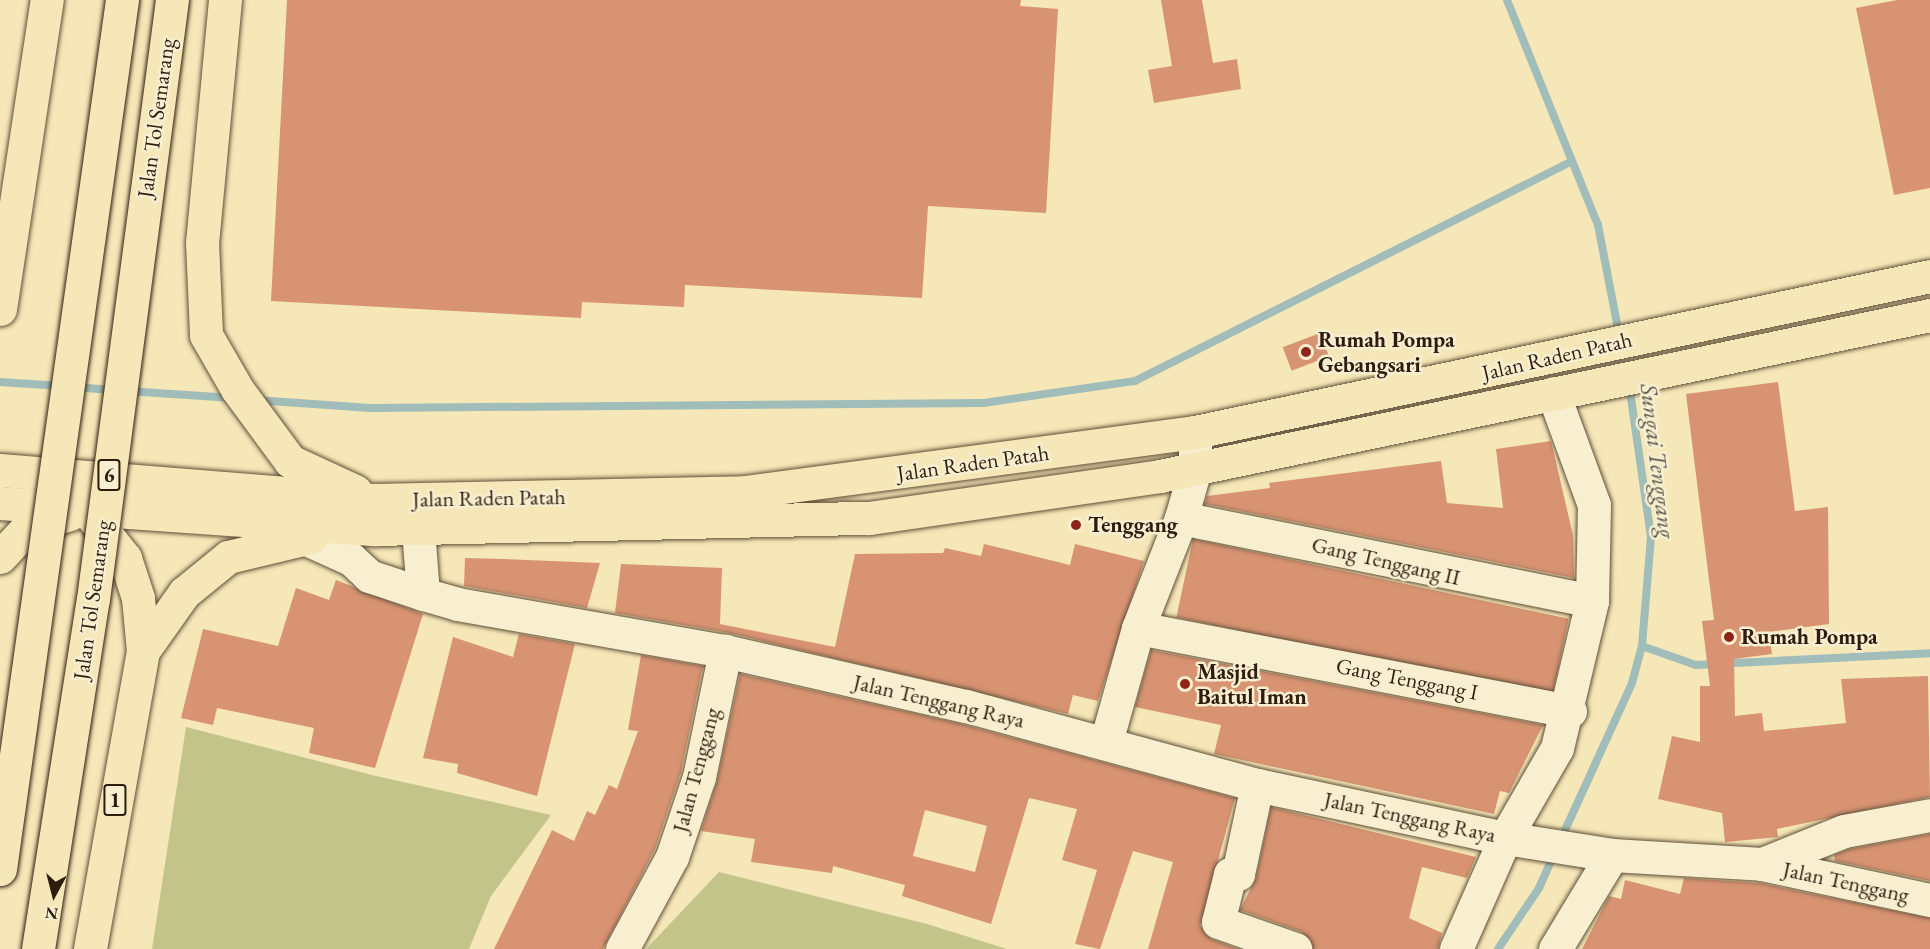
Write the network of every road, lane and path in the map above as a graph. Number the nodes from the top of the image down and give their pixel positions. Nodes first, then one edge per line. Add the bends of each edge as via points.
1 (47, 0) edge
2 (122, 0) edge
3 (172, 0) edge
4 (225, 0) edge
5 (1930, 276) edge
6 (1826, 298) junction
7 (0, 309) edge
8 (1930, 315) edge
9 (1832, 335) junction
10 (1555, 393) junction
11 (1195, 432) junction
12 (1195, 469) junction
13 (0, 470) edge
14 (0, 484) edge
15 (213, 488) junction
16 (0, 503) edge
17 (87, 510) junction
18 (374, 514) junction
19 (1181, 518) junction
20 (418, 529) junction
21 (304, 538) junction
22 (0, 557) edge
23 (423, 594) junction
24 (1592, 601) junction
25 (1138, 628) junction
26 (143, 651) junction
27 (725, 651) junction
28 (1570, 711) junction
29 (1106, 742) junction
30 (1257, 785) junction
31 (1930, 815) edge
32 (1509, 838) junction
33 (1604, 854) junction
34 (1762, 864) junction
35 (0, 869) edge
36 (1930, 900) edge
37 (38, 949) edge
38 (90, 949) edge
39 (622, 949) edge
40 (1295, 949) edge
41 (1456, 949) edge
42 (1555, 949) edge

1 - 7 highway
2 - 35 highway, bridge
3 - 37 highway, Jalan Tol Semarang / 6, bridge via 93,599
4 - 18 highway via 202,242 206,335 290,461
5 - 6 highway, Jalan Raden Patah
6 - 9 highway
6 - 11 highway, Jalan Raden Patah
8 - 9 highway, Jalan Raden Patah
9 - 10 highway, Jalan Raden Patah
10 - 12 highway, Jalan Raden Patah
10 - 24 street via 1594,505
11 - 12 street
11 - 18 highway, Jalan Raden Patah via 746,492
12 - 19 street
12 - 20 highway, Jalan Raden Patah via 869,518
13 - 15 highway, Jalan Raden Patah
14 - 17 highway
15 - 17 highway
15 - 18 highway, Jalan Raden Patah
16 - 17 highway
17 - 18 highway, Jalan Raden Patah
17 - 22 highway via 28,527
17 - 26 highway, 1 via 125,558 138,598
18 - 20 highway, Jalan Raden Patah
18 - 21 highway
19 - 24 street, Gang Tenggang II
19 - 25 street
20 - 23 street
21 - 23 street, Jalan Tenggang Raya via 351,559 369,576
21 - 26 highway via 228,556 184,594
23 - 27 street, Jalan Tenggang Raya
24 - 28 street
25 - 28 street, Gang Tenggang I
25 - 29 street
26 - 38 highway, 1
27 - 29 street, Jalan Tenggang Raya
27 - 39 street, Jalan Tenggang via 699,777 672,857
28 - 32 street via 1548,769
29 - 30 street, Jalan Tenggang Raya
30 - 32 street, Jalan Tenggang Raya
30 - 40 street via 1238,874 1230,874 1218,922
31 - 34 street via 1844,831
32 - 33 street, Jalan Tenggang Raya
32 - 41 street
33 - 34 street
33 - 42 street
34 - 36 street, Jalan Tenggang

